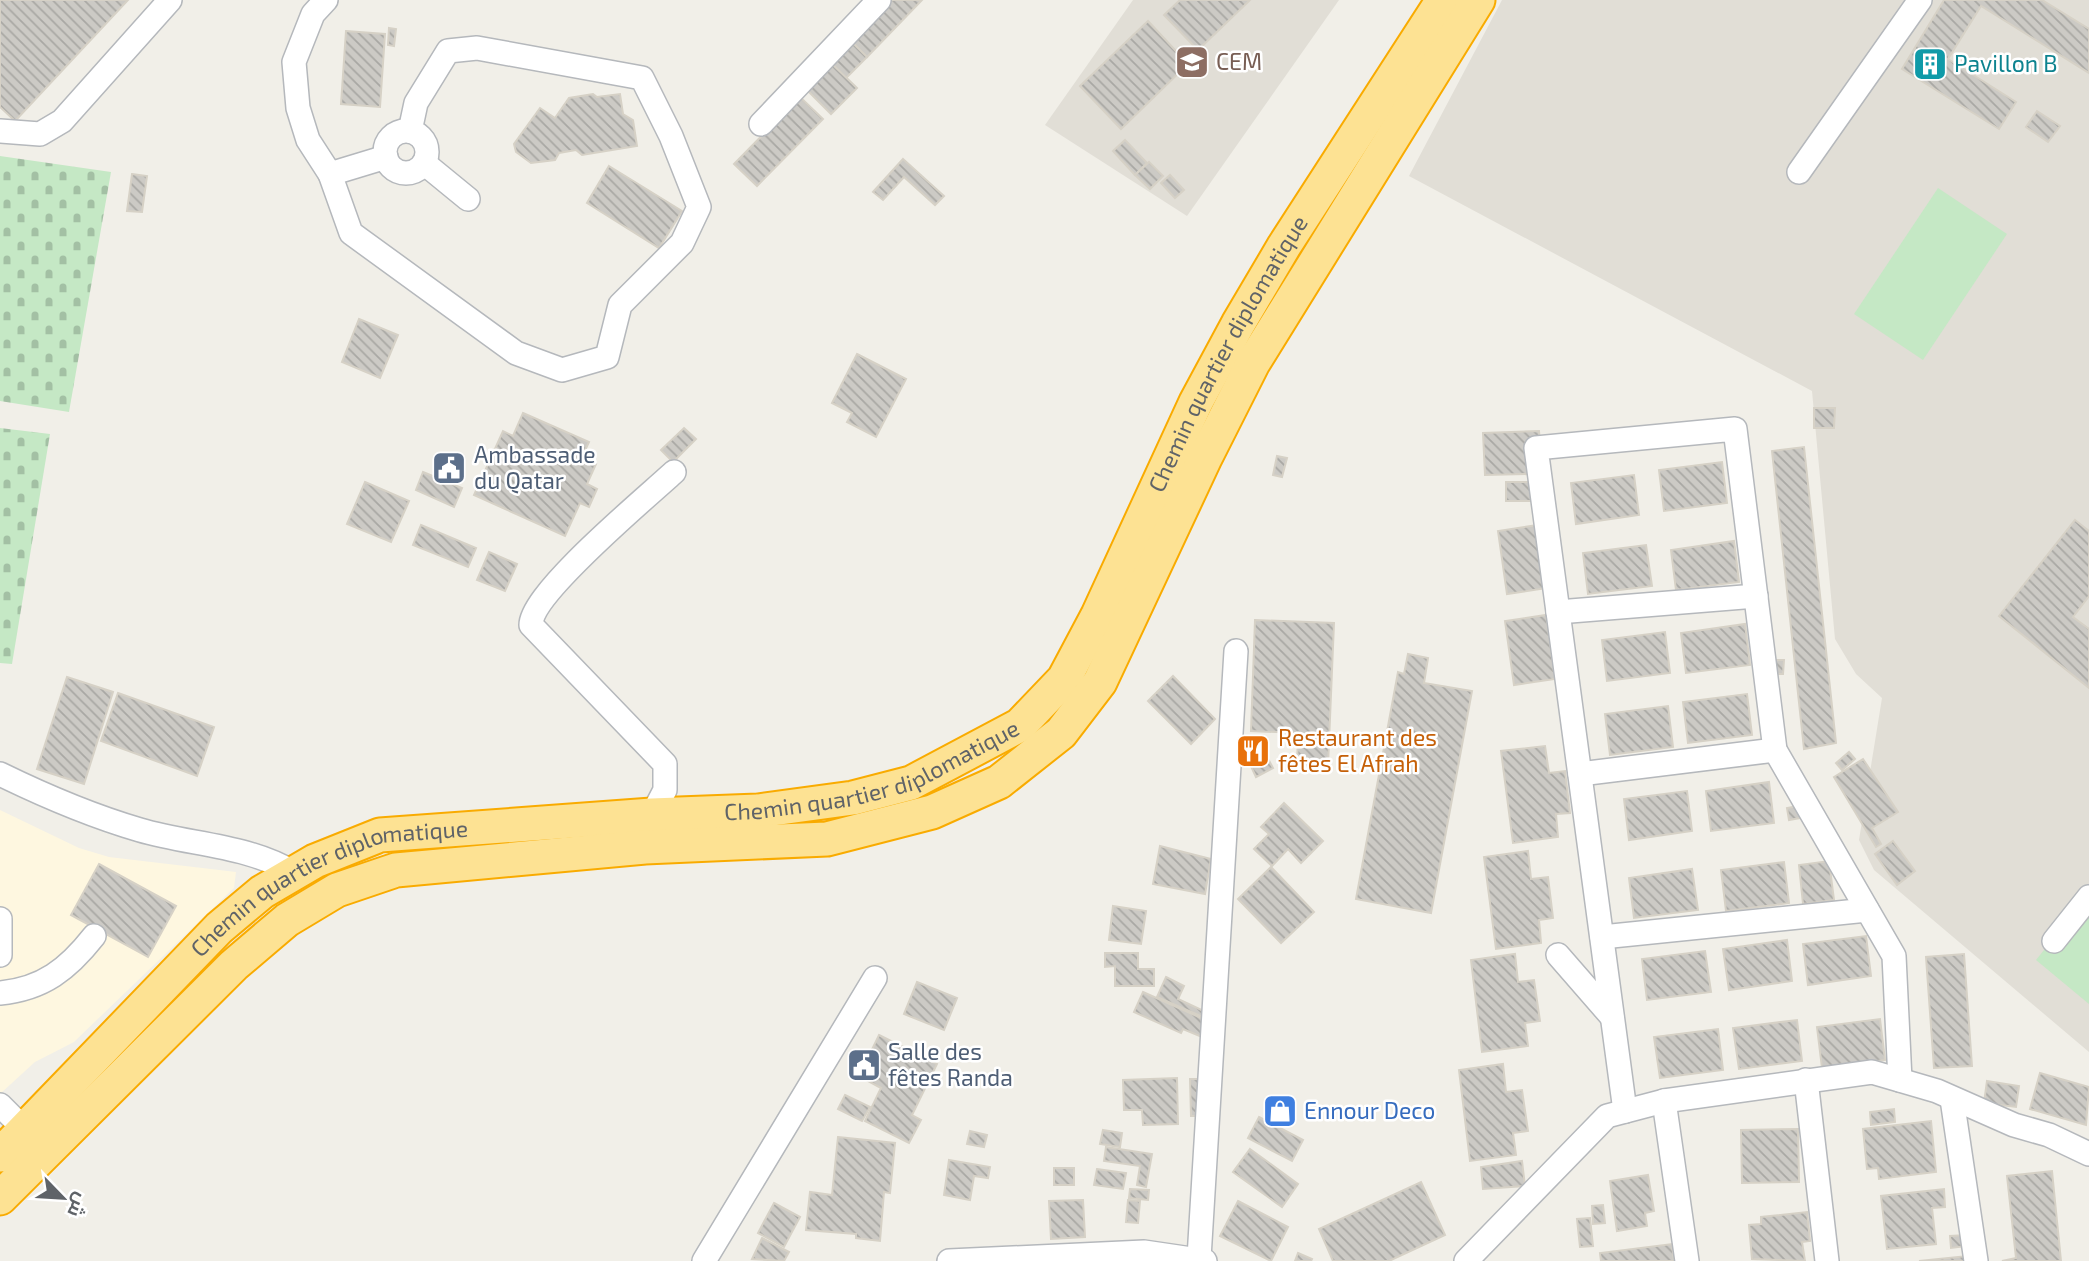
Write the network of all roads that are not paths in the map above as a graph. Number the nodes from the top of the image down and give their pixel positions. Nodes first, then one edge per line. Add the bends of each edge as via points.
1 (170, 0) edge
2 (326, 0) edge
3 (880, 0) edge
4 (1443, 0) edge
5 (1478, 0) edge
6 (1920, 0) edge
7 (761, 124) dead end
8 (0, 131) edge
9 (410, 131) junction
10 (386, 157) junction
11 (424, 163) junction
12 (1799, 172) dead end
13 (331, 174) junction
14 (468, 199) dead end
15 (674, 472) dead end
16 (1756, 596) junction
17 (1558, 612) junction
18 (1236, 651) dead end
19 (1775, 750) junction
20 (0, 774) edge
21 (1580, 774) junction
22 (652, 815) junction
23 (293, 873) junction
24 (2089, 897) edge
25 (1867, 910) junction
26 (0, 919) edge
27 (94, 936) dead end
28 (1602, 937) junction
29 (2054, 942) dead end
30 (1558, 955) dead end
31 (0, 956) edge
32 (875, 978) dead end
33 (0, 993) edge
34 (1612, 1017) junction
35 (1807, 1080) junction
36 (1900, 1080) junction
37 (1952, 1099) junction
38 (1664, 1101) junction
39 (0, 1105) edge
40 (1625, 1111) junction
41 (24, 1129) junction
42 (2089, 1154) edge
43 (0, 1155) edge
44 (0, 1198) edge
45 (1202, 1260) edge
46 (704, 1261) edge
47 (949, 1261) edge
48 (1466, 1261) edge
49 (1686, 1261) edge
50 (1827, 1261) edge
51 (1976, 1261) edge

1 - 8 street via 62,121 40,134
2 - 13 street via 313,14 294,62 298,108 308,140
3 - 7 street
4 - 22 highway, Chemin quartier diplomatique via 1238,324 1064,679 1020,726 911,783 853,798 758,811
5 - 44 highway via 1253,363 1100,682 1061,733 999,782 932,812 827,838 645,847 396,870 337,890 286,920 234,965
6 - 12 street
9 - 10 street via 391,137
9 - 11 street via 426,143
9 - 13 street via 416,103 448,51 477,48 642,78 699,207 682,243 620,305 607,356 562,370 516,353 351,233
10 - 11 street via 400,172 414,172
10 - 13 street
11 - 14 street
15 - 22 street via 548,589 531,618 531,625 665,764 665,790
16 - 17 street
16 - 17 street via 1735,429 1536,448
16 - 19 street
17 - 21 street
18 - 45 street
19 - 21 street
19 - 25 street
20 - 23 street via 47,797 140,830 270,859
21 - 28 street
22 - 23 highway, Chemin quartier diplomatique via 380,835
23 - 41 highway, Chemin quartier diplomatique via 219,928
24 - 29 street
25 - 28 street
25 - 36 street via 1894,956
26 - 31 street
27 - 33 street via 77,958 49,980
28 - 34 street
30 - 34 street
32 - 46 street
34 - 40 street
35 - 36 street via 1872,1072
35 - 38 street
35 - 50 street
36 - 37 street
37 - 42 street
37 - 51 street
38 - 40 street
38 - 49 street
39 - 41 street
40 - 48 street via 1607,1116
41 - 43 highway, Chemin quartier diplomatique
45 - 47 street via 1144,1252

